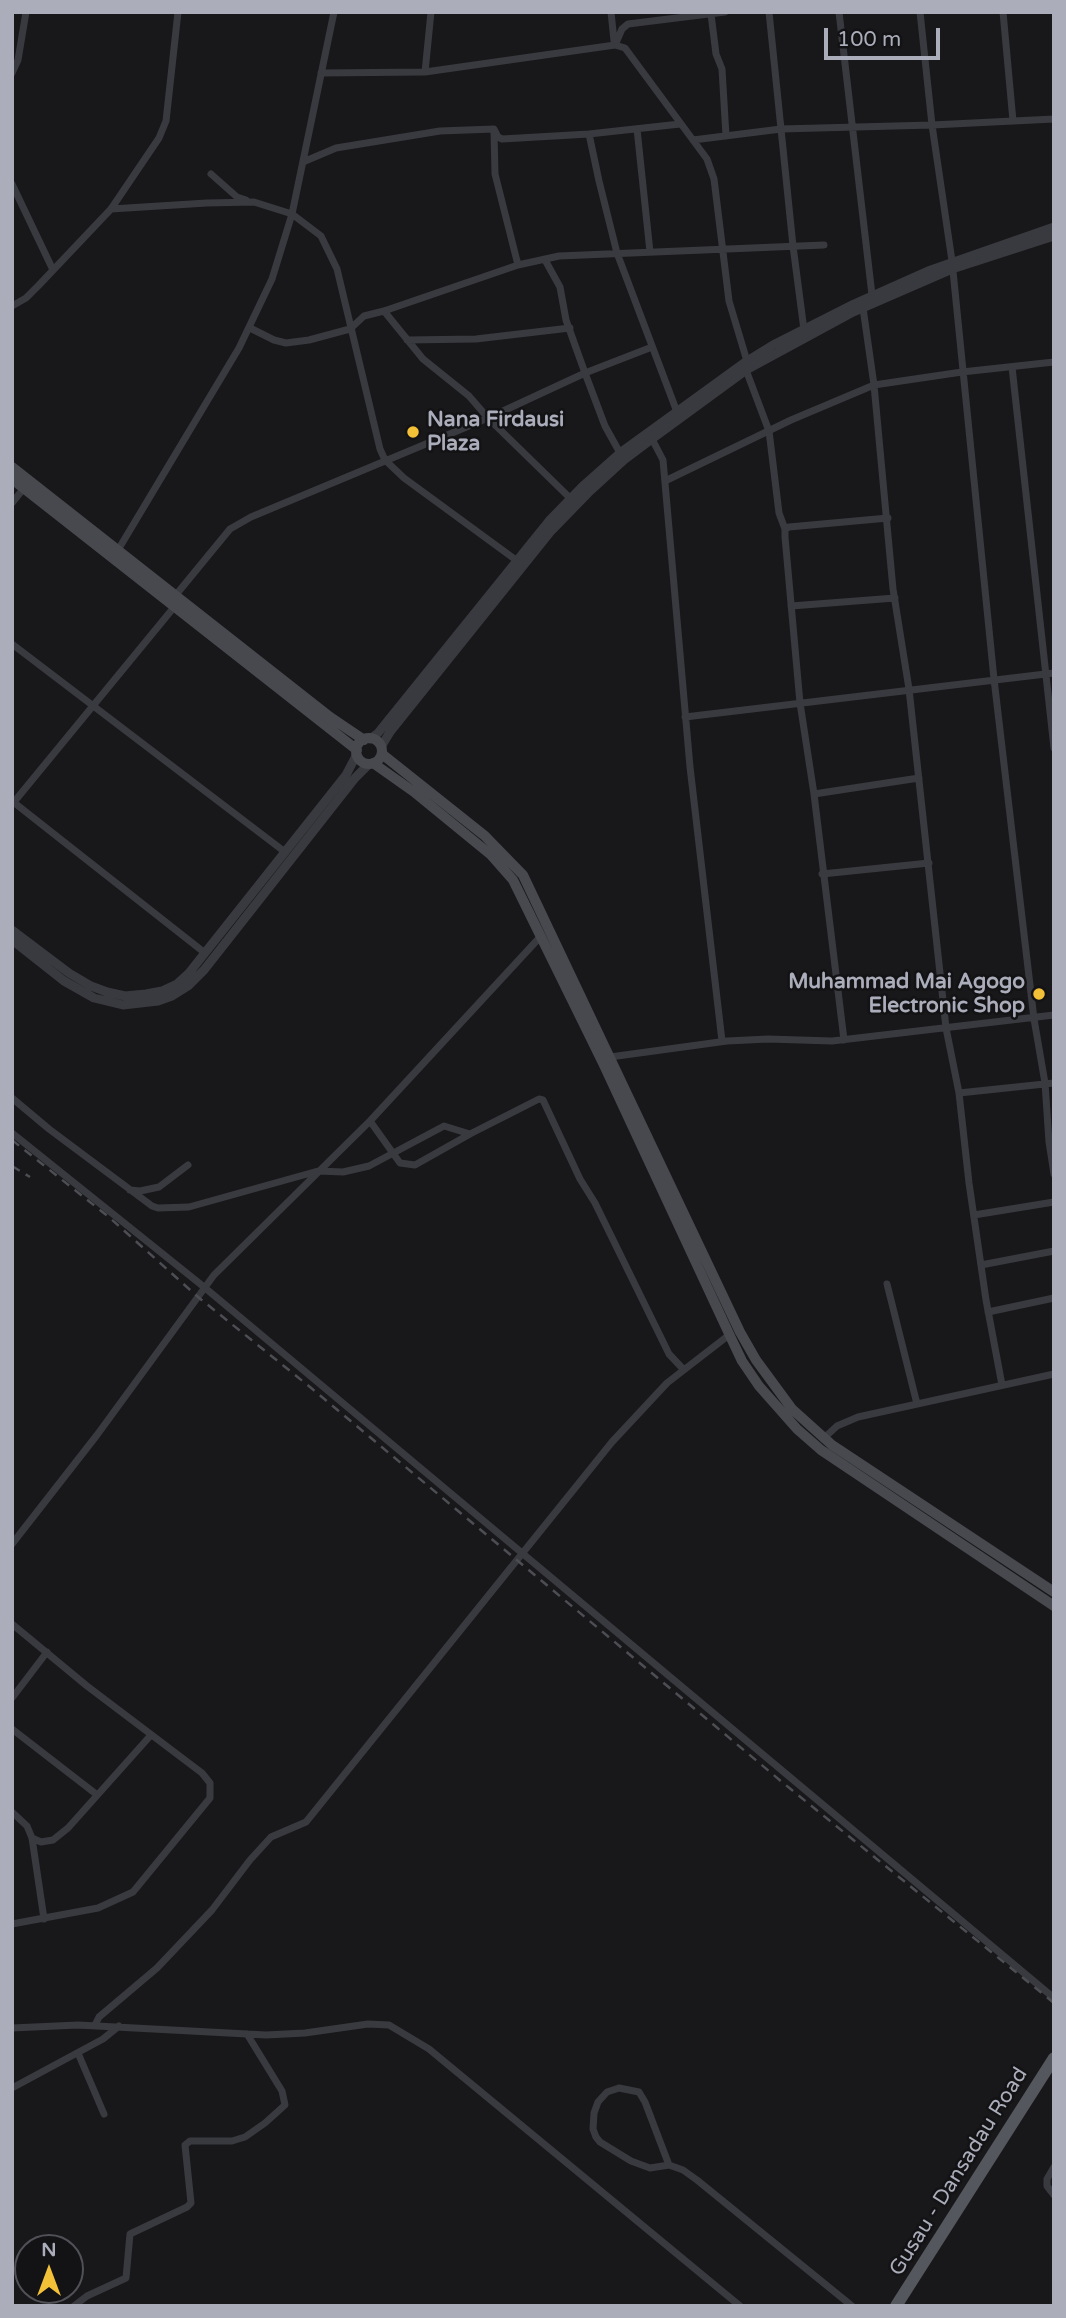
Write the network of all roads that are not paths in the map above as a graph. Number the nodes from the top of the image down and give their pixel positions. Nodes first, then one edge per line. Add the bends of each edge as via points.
1 (26, 12) edge
2 (178, 12) edge
3 (334, 12) edge
4 (431, 12) edge
5 (611, 12) edge
6 (725, 12) edge
7 (769, 12) edge
8 (839, 12) edge
9 (920, 12) edge
10 (1003, 12) edge
11 (711, 14) edge
12 (615, 45) junction
13 (425, 72) junction
14 (12, 73) edge
15 (321, 74) junction
16 (1054, 120) edge
17 (1013, 121) junction
18 (680, 124) junction
19 (932, 125) junction
20 (853, 127) junction
21 (781, 128) junction
22 (494, 129) junction
23 (637, 129) junction
24 (589, 134) junction
25 (726, 135) junction
26 (693, 140) junction
27 (303, 162) junction
28 (211, 174) dead end
29 (12, 184) edge
30 (254, 202) junction
31 (111, 209) junction
32 (292, 214) junction
33 (1054, 228) edge
34 (1054, 236) edge
35 (824, 245) dead end
36 (793, 246) junction
37 (722, 248) junction
38 (650, 252) junction
39 (617, 253) junction
40 (545, 260) junction
41 (518, 265) junction
42 (952, 265) junction
43 (53, 270) junction
44 (872, 295) junction
45 (12, 306) edge
46 (863, 308) junction
47 (384, 312) junction
48 (250, 328) junction
49 (570, 328) junction
50 (350, 329) junction
51 (804, 330) junction
52 (407, 340) junction
53 (652, 347) junction
54 (1054, 362) edge
55 (746, 366) junction
56 (1012, 367) junction
57 (962, 372) junction
58 (585, 373) junction
59 (874, 385) junction
60 (677, 412) junction
61 (488, 418) junction
62 (769, 431) junction
63 (652, 439) junction
64 (620, 453) junction
65 (385, 460) junction
66 (12, 467) edge
67 (12, 479) edge
68 (665, 481) junction
69 (24, 488) junction
70 (570, 498) junction
71 (12, 503) edge
72 (888, 517) junction
73 (786, 529) junction
74 (118, 550) junction
75 (516, 560) junction
76 (895, 598) junction
77 (175, 601) junction
78 (791, 606) junction
79 (12, 643) edge
80 (1045, 673) junction
81 (1054, 673) edge
82 (994, 679) junction
83 (909, 689) junction
84 (800, 703) junction
85 (94, 705) junction
86 (685, 717) junction
87 (362, 746) junction
88 (1054, 748) edge
89 (381, 750) junction
90 (371, 764) junction
91 (919, 778) junction
92 (814, 794) junction
93 (13, 801) edge
94 (285, 852) junction
95 (929, 863) junction
96 (822, 874) junction
97 (12, 930) edge
98 (541, 936) junction
99 (12, 940) edge
100 (205, 953) junction
101 (59, 971) junction
102 (1054, 1015) edge
103 (1034, 1019) junction
104 (946, 1028) junction
105 (844, 1040) junction
106 (722, 1041) junction
107 (610, 1057) junction
108 (1045, 1083) junction
109 (1054, 1083) edge
110 (959, 1093) junction
111 (12, 1098) edge
112 (370, 1121) junction
113 (12, 1133) edge
114 (470, 1134) junction
115 (393, 1153) junction
116 (188, 1165) dead end
117 (317, 1171) junction
118 (1054, 1174) edge
119 (130, 1190) junction
120 (1054, 1202) edge
121 (974, 1215) junction
122 (1054, 1251) edge
123 (981, 1265) junction
124 (887, 1284) dead end
125 (204, 1287) junction
126 (1054, 1298) edge
127 (988, 1312) junction
128 (729, 1335) junction
129 (684, 1370) junction
130 (1054, 1374) edge
131 (1002, 1385) junction
132 (917, 1404) junction
133 (823, 1439) junction
134 (12, 1544) edge
135 (982, 1550) junction
136 (523, 1553) junction
137 (1010, 1569) junction
138 (1054, 1592) edge
139 (1054, 1606) edge
140 (12, 1624) edge
141 (47, 1652) junction
142 (12, 1698) edge
143 (12, 1729) edge
144 (151, 1735) junction
145 (96, 1794) junction
146 (12, 1812) edge
147 (32, 1838) junction
148 (44, 1919) junction
149 (12, 1924) edge
150 (1054, 1998) edge
151 (95, 2025) junction
152 (119, 2026) junction
153 (12, 2028) edge
154 (247, 2034) junction
155 (78, 2053) junction
156 (1054, 2058) edge
157 (12, 2088) edge
158 (104, 2114) dead end
159 (669, 2165) junction
160 (1054, 2167) edge
161 (1054, 2195) edge
162 (74, 2306) edge
163 (740, 2306) edge
164 (852, 2306) edge
165 (896, 2306) edge

1 - 14 street
2 - 31 street via 166,121 148,157
3 - 15 street
4 - 13 street
5 - 12 street
6 - 11 street
7 - 21 street
8 - 20 street
9 - 19 street
10 - 17 street
11 - 12 street via 628,24
11 - 25 street via 722,69
12 - 13 street
12 - 18 street via 625,48
13 - 15 street
15 - 27 street
16 - 17 street
17 - 19 street
18 - 23 street
18 - 26 street
19 - 20 street
19 - 42 street
20 - 21 street
20 - 44 street
21 - 25 street
21 - 36 street
22 - 24 street via 502,139
22 - 27 street via 388,138 336,148
22 - 41 street via 495,174
23 - 24 street
23 - 38 street
24 - 39 street
25 - 26 street
26 - 37 street via 714,179
27 - 32 street
28 - 30 street via 237,197
29 - 43 street
30 - 31 street
30 - 32 street
31 - 43 street
32 - 48 street via 281,256
32 - 50 street via 321,236 329,249
33 - 42 street
34 - 42 street
35 - 36 street
36 - 37 street
36 - 51 street
37 - 38 street
37 - 55 street via 729,301
38 - 39 street
39 - 40 street
39 - 53 street
40 - 41 street
40 - 49 street via 560,287
41 - 47 street
42 - 44 street
42 - 46 street
42 - 57 street
43 - 45 street
44 - 51 street
46 - 55 street
46 - 59 street
47 - 50 street via 364,316
47 - 52 street
48 - 50 street via 286,343
48 - 74 street
49 - 52 street via 476,340
49 - 58 street
50 - 65 street
51 - 55 street
52 - 61 street
53 - 58 street
53 - 60 street
54 - 56 street
55 - 60 street
55 - 62 street
55 - 63 street
56 - 57 street
56 - 80 street
57 - 59 street
57 - 82 street
58 - 61 street
58 - 64 street
59 - 62 street
59 - 72 street
60 - 64 street
61 - 65 street
61 - 70 street
62 - 68 street
62 - 73 street via 779,513
63 - 68 street via 663,460
63 - 89 street via 551,531 390,732
64 - 70 street
65 - 75 street
65 - 77 street via 230,528
66 - 74 main road
67 - 69 main road
68 - 86 street
69 - 71 street
69 - 77 main road
70 - 75 street
72 - 73 street
72 - 76 street
73 - 78 street
74 - 77 main road
75 - 87 street via 378,733
76 - 78 street
76 - 83 street
77 - 85 street
77 - 87 main road
78 - 84 street
79 - 85 street
80 - 81 street
80 - 82 street
80 - 88 street
82 - 83 street
82 - 103 street
83 - 84 street
83 - 91 street
84 - 86 street
84 - 92 street
85 - 93 street
85 - 94 street
86 - 106 street
87 - 89 main road via 376,740
87 - 90 main road via 361,761
87 - 94 street via 346,775
89 - 90 main road
89 - 107 main road via 485,836 523,875
90 - 98 main road via 414,792 491,855 517,887
90 - 101 street via 188,986 158,1001 123,1005 78,990
91 - 92 street
91 - 95 street
92 - 96 street
93 - 100 street
94 - 100 street
95 - 96 street
95 - 104 street
96 - 105 street
97 - 101 street
98 - 112 street
98 - 128 main road
99 - 101 street
100 - 101 street via 177,984 146,994 107,992
102 - 103 street
103 - 104 street
103 - 108 street
104 - 105 street
104 - 110 street
105 - 106 street
106 - 107 street
107 - 133 main road via 748,1347 792,1409
108 - 109 street
108 - 110 street
108 - 118 street
110 - 121 street
111 - 119 street
112 - 115 street
112 - 117 street
113 - 125 street
114 - 115 street via 444,1126
114 - 115 street via 415,1165 400,1163
114 - 129 street via 540,1100 545,1102 669,1354
115 - 117 street via 359,1169
116 - 119 street via 159,1187
117 - 119 street via 189,1207 158,1208
117 - 125 street
120 - 121 street
121 - 123 street
122 - 123 street
123 - 127 street
124 - 132 street
125 - 134 street
125 - 136 street
126 - 127 street
127 - 131 street
128 - 129 street
128 - 135 main road via 759,1386 821,1450
129 - 136 street via 611,1442
130 - 131 street
131 - 132 street
132 - 133 street via 858,1417 837,1426
133 - 135 main road
135 - 137 main road
136 - 150 street
136 - 151 street via 306,1822 271,1837 212,1910
137 - 138 main road
137 - 139 main road
140 - 141 street
141 - 142 street
141 - 144 street
143 - 145 street
144 - 145 street
144 - 148 street via 202,1773 210,1783 210,1798 133,1892 98,1908
145 - 147 street via 53,1840
146 - 147 street
147 - 148 street
148 - 149 street
151 - 152 street
151 - 153 street
152 - 154 street
152 - 155 street
154 - 162 street via 282,2091 285,2105 245,2137 185,2145 191,2203 130,2234 126,2278
154 - 163 street via 389,2025 429,2049
155 - 157 street
155 - 158 street
156 - 165 main road, Gusau - Dansadau Road
159 - 159 street via 650,2168 600,2142 593,2129 594,2113 607,2092 618,2088 639,2092
159 - 164 street via 697,2180
160 - 161 street via 1047,2179

